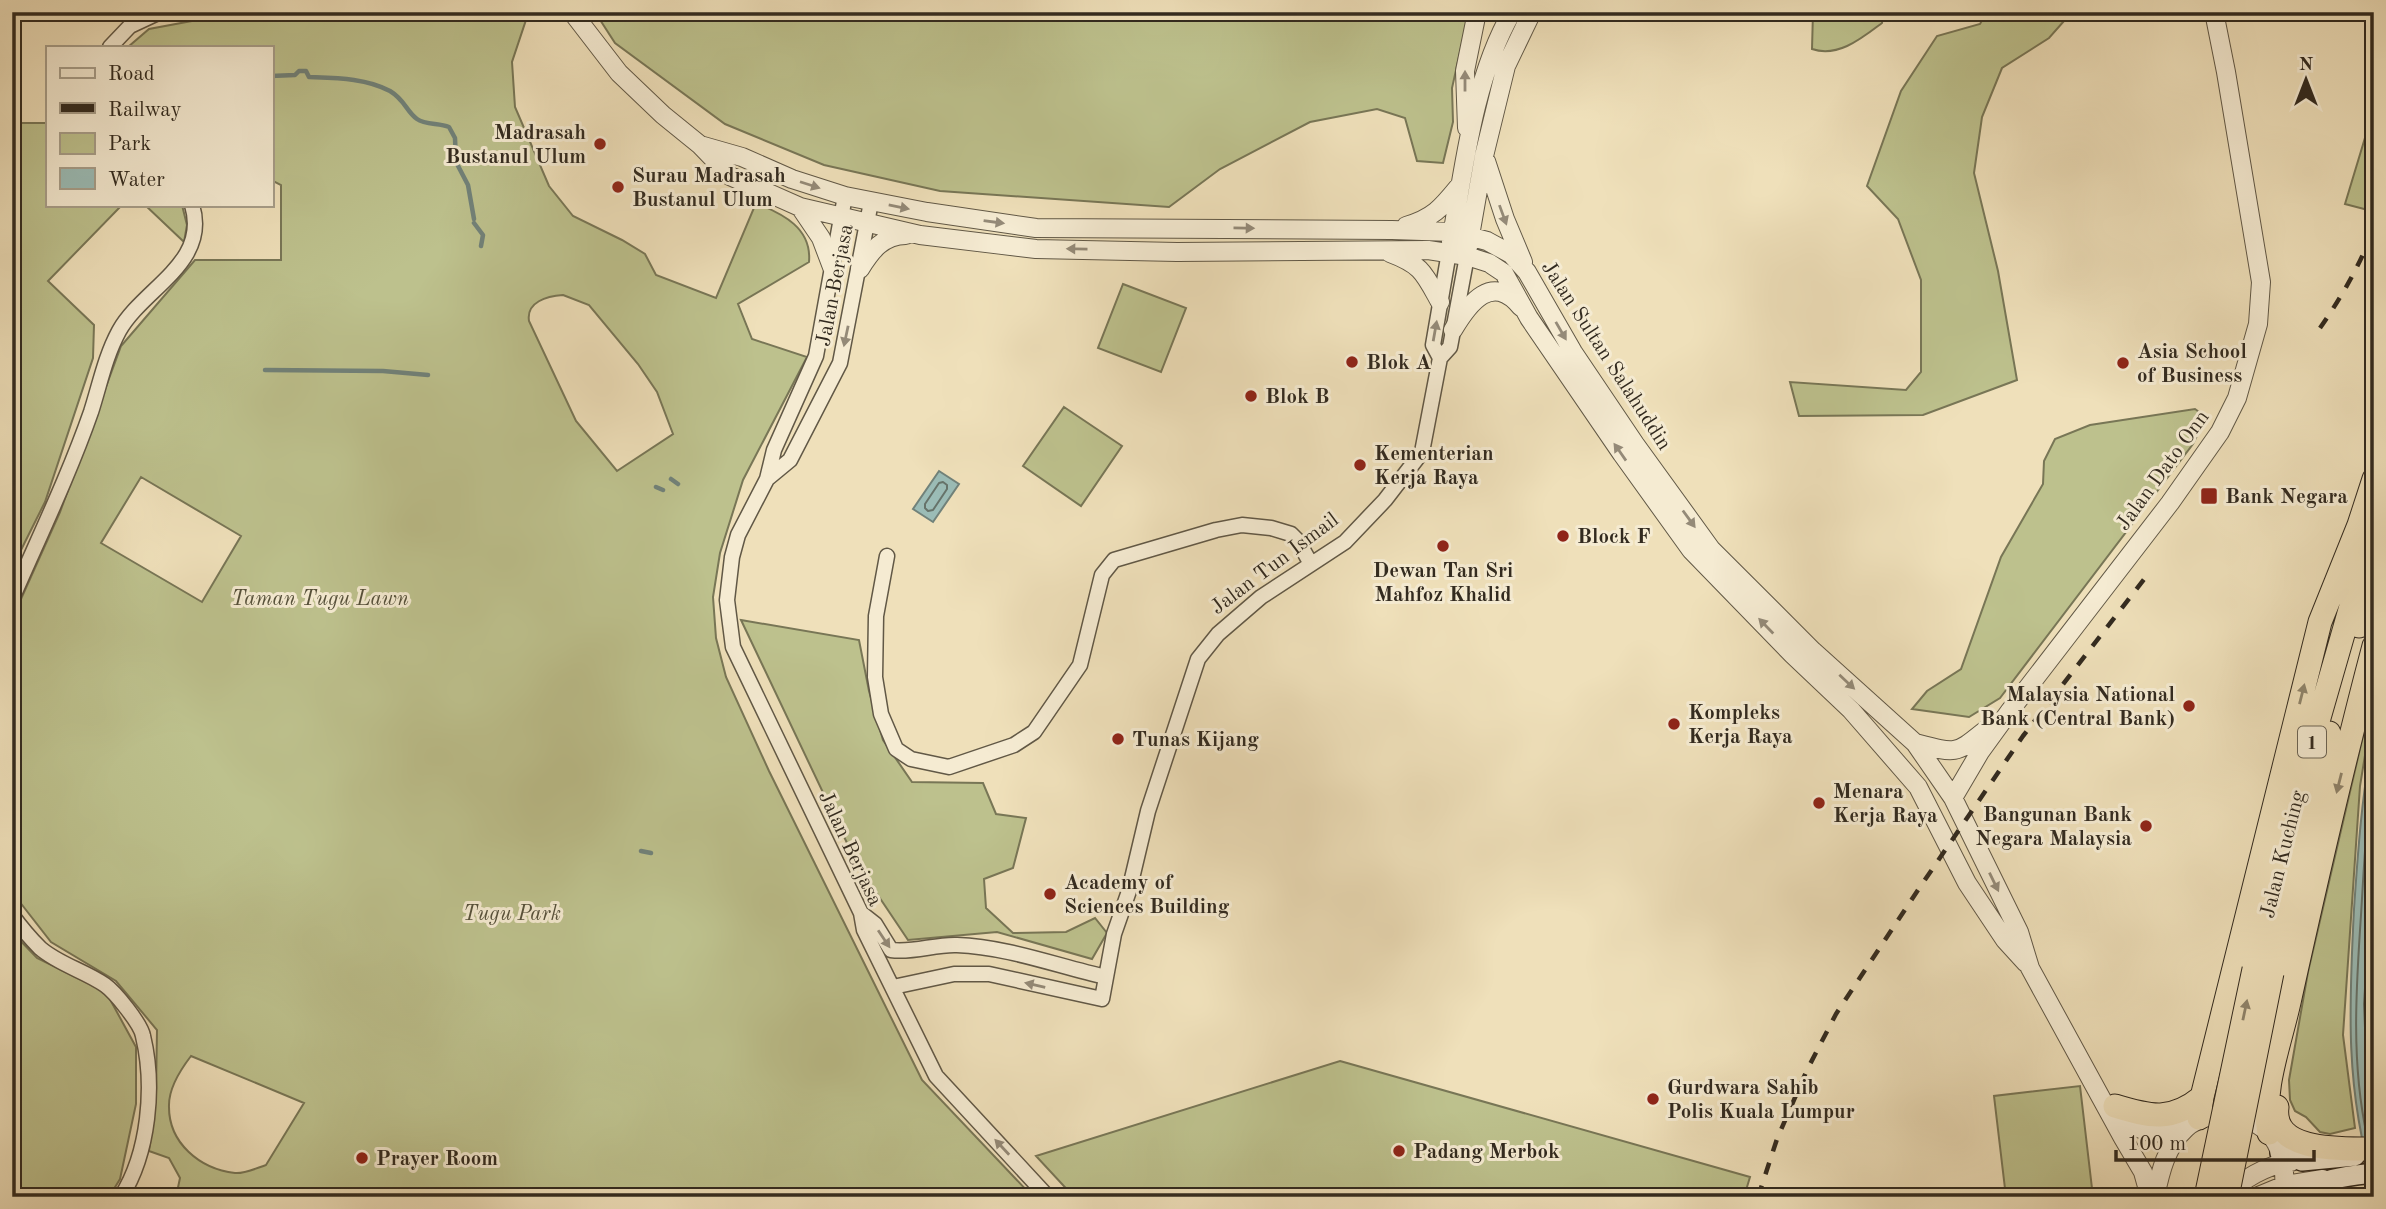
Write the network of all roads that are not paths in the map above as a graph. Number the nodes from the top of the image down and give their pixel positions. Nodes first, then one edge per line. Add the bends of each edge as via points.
1 (160, 12) edge
2 (572, 12) edge
3 (1532, 12) edge
4 (2214, 12) edge
5 (1493, 20) edge
6 (1517, 43) junction
7 (111, 46) edge
8 (700, 145) junction
9 (1476, 152) junction
10 (1462, 182) junction
11 (845, 196) junction
12 (871, 202) junction
13 (192, 206) edge
14 (800, 207) junction
15 (841, 218) junction
16 (867, 223) junction
17 (1392, 230) junction
18 (1461, 234) junction
19 (920, 235) junction
20 (1380, 249) junction
21 (1458, 254) junction
22 (832, 267) junction
23 (860, 269) junction
24 (1527, 272) junction
25 (1440, 302) junction
26 (1530, 318) junction
27 (1453, 330) junction
28 (1440, 358) junction
29 (2374, 479) edge
30 (767, 480) junction
31 (2374, 515) edge
32 (887, 556) dead end
33 (1311, 564) junction
34 (2374, 586) edge
35 (12, 598) edge
36 (2374, 646) edge
37 (2009, 712) junction
38 (1915, 743) junction
39 (1953, 798) junction
40 (861, 913) junction
41 (12, 915) edge
42 (914, 950) junction
43 (2031, 968) junction
44 (2263, 971) junction
45 (1106, 977) junction
46 (890, 983) junction
47 (1070, 993) junction
48 (2290, 999) junction
49 (2218, 1039) junction
50 (2275, 1059) junction
51 (2094, 1081) junction
52 (2115, 1106) junction
53 (2195, 1115) junction
54 (2374, 1151) edge
55 (2282, 1155) junction
56 (2338, 1161) junction
57 (2374, 1173) edge
58 (2286, 1191) edge
59 (121, 1197) edge
60 (1048, 1197) edge
61 (2152, 1197) edge
62 (2206, 1197) edge
63 (2225, 1197) edge
64 (2256, 1197) edge

1 - 7 street via 130,26
2 - 8 street, Jalan Sultan Salahuddin via 618,73
3 - 6 street, Jalan Tun Ismail
4 - 37 street, Jalan Dato Onn via 2261,282 2258,324 2242,385 2220,432 2185,482
5 - 6 street
5 - 9 street, Jalan Tun Ismail
9 -> 5 street via 1465,71
6 - 9 street, Jalan Tun Ismail
8 -> 11 street, Jalan Sultan Salahuddin
8 - 14 street, Jalan Sultan Salahuddin via 730,176
9 - 10 street, Jalan Tun Ismail
9 - 18 street, Jalan Tun Ismail
9 -> 24 street
10 - 17 street via 1435,214
10 - 18 street, Jalan Tun Ismail
11 - 12 street, Jalan Sultan Salahuddin
11 - 15 street, Jalan Berjasa
12 - 16 street, Jalan Berjasa
12 -> 17 street, Jalan Sultan Salahuddin via 1036,228
13 - 35 street via 194,242 180,265 120,329 55,502
14 - 15 street, Jalan Sultan Salahuddin
14 - 22 street via 821,238
15 - 16 street, Jalan Sultan Salahuddin
15 - 22 street, Jalan Berjasa
16 - 19 street, Jalan Sultan Salahuddin
16 - 23 street, Jalan Berjasa
17 - 18 street, Jalan Sultan Salahuddin
18 - 21 street, Jalan Tun Ismail
18 - 24 street, Jalan Sultan Salahuddin via 1500,247
20 -> 19 street, Jalan Sultan Salahuddin via 1177,252 1036,248
19 - 23 street via 896,235 877,245
20 - 21 street, Jalan Sultan Salahuddin
20 - 25 street via 1416,265
21 - 25 street, Jalan Tun Ismail
21 - 26 street, Jalan Sultan Salahuddin via 1489,262 1504,273
21 - 27 street, Jalan Tun Ismail
22 - 30 street, Jalan Berjasa via 816,356 774,450
23 -> 30 street, Jalan Berjasa via 840,363 790,460
24 -> 38 street, Jalan Sultan Salahuddin via 1573,352 1711,549 1813,651
28 -> 25 street, Jalan Tun Ismail via 1433,345
26 - 27 street via 1512,296 1487,293 1466,307
43 -> 26 street, Jalan Sultan Salahuddin via 2005,940 1967,883 1918,787 1851,710 1691,550
27 - 28 street, Jalan Tun Ismail via 1450,347
28 - 33 street, Jalan Tun Ismail via 1422,452 1345,542
49 -> 29 highway via 2320,622
30 - 40 street, Jalan Berjasa via 746,516 732,557 727,600 733,647
31 - 44 highway, Jalan Kuching / 1 via 2302,777
32 - 33 street via 876,616 874,677 881,715 896,749 911,760 949,767 1014,745 1034,732 1080,666 1102,575 1114,560 1242,525 1291,534
33 - 45 street, Jalan Tun Ismail via 1261,597 1218,634 1198,659 1148,811
34 - 44 highway, Jalan Kuching / 1 via 2348,658
36 -> 48 highway
37 - 38 street, Jalan Dato Onn via 1961,749
37 - 39 street, Jalan Dato Onn
38 - 39 street, Jalan Sultan Salahuddin
39 -> 43 street, Jalan Sultan Salahuddin via 2019,932
40 -> 42 street via 891,950
40 - 46 street, Jalan Berjasa via 864,930
41 - 59 street via 41,949 107,986 143,1034 148,1109 129,1184
42 - 45 street via 954,944 990,948
42 - 46 street via 893,966
43 - 51 street, Jalan Sultan Salahuddin
62 -> 44 highway, Jalan Kuching / 1, bridge
44 - 63 highway, Jalan Kuching / 1, bridge
45 - 47 street
45 - 47 street, Jalan Tun Ismail via 1102,999
47 -> 46 street, Jalan Tun Ismail via 989,974
60 -> 46 street, Jalan Berjasa via 936,1076
48 - 50 highway
48 - 56 highway via 2278,1125 2285,1134
49 - 50 highway via 2239,1068 2259,1069
49 - 53 highway
50 - 55 highway via 2266,1115
51 - 52 street, Jalan Sultan Salahuddin
51 - 61 street, Jalan Sultan Salahuddin
52 - 53 highway via 2142,1114
52 - 53 street, Jalan Sultan Salahuddin via 2128,1123 2163,1133
53 - 55 street, Jalan Sultan Salahuddin via 2254,1123
53 - 61 street via 2165,1159
54 - 56 highway
55 - 56 main road
55 - 58 street
55 - 63 street
56 - 57 main road
56 - 58 main road via 2316,1184
58 - 64 street

